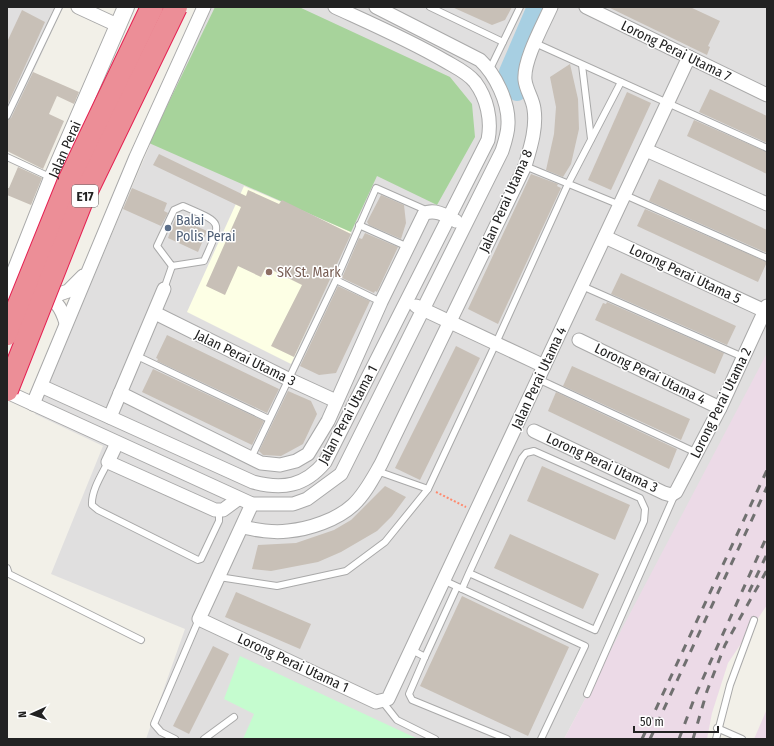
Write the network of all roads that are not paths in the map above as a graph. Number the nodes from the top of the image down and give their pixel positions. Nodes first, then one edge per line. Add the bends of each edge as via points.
1 (59, 7) edge
2 (78, 7) edge
3 (126, 7) edge
4 (152, 7) edge
5 (176, 7) edge
6 (204, 7) edge
7 (335, 7) edge
8 (376, 7) edge
9 (430, 7) edge
10 (520, 7) edge
11 (550, 7) edge
12 (586, 7) edge
13 (117, 25) junction
14 (503, 42) junction
15 (535, 43) junction
16 (689, 57) junction
17 (582, 65) junction
18 (490, 69) junction
19 (621, 82) junction
20 (767, 95) edge
21 (668, 103) junction
22 (7, 116) edge
23 (591, 139) junction
24 (767, 148) edge
25 (646, 150) junction
26 (7, 157) edge
27 (525, 166) junction
28 (52, 178) junction
29 (568, 184) junction
30 (622, 200) junction
31 (767, 204) edge
32 (428, 211) junction
33 (448, 217) junction
34 (359, 225) junction
35 (465, 225) junction
36 (605, 238) junction
37 (408, 247) junction
38 (767, 258) edge
39 (172, 266) junction
40 (87, 272) junction
41 (336, 280) junction
42 (582, 286) junction
43 (164, 289) joint
44 (7, 292) edge
45 (51, 297) junction
46 (407, 301) junction
47 (381, 302) junction
48 (766, 309) edge
49 (423, 310) junction
50 (155, 313) junction
51 (66, 323) junction
52 (451, 323) junction
53 (7, 334) edge
54 (579, 340) dead end
55 (496, 343) junction
56 (135, 355) junction
57 (744, 358) junction
58 (544, 366) junction
59 (538, 379) junction
60 (288, 380) junction
61 (41, 386) junction
62 (7, 391) edge
63 (120, 393) junction
64 (336, 401) junction
65 (33, 404) junction
66 (720, 408) junction
67 (110, 417) junction
68 (269, 419) junction
69 (534, 431) dead end
70 (117, 443) junction
71 (697, 453) junction
72 (251, 458) junction
73 (108, 462) junction
74 (377, 470) junction
75 (428, 488) junction
76 (673, 494) junction
77 (238, 499) junction
78 (252, 504) junction
79 (219, 511) junction
80 (242, 527) junction
81 (7, 568) edge
82 (469, 573) junction
83 (219, 576) junction
84 (445, 581) junction
85 (459, 588) junction
86 (199, 619) junction
87 (754, 620) dead end
88 (141, 640) dead end
89 (412, 650) junction
90 (425, 656) junction
91 (587, 694) dead end
92 (385, 700) junction
93 (234, 717) dead end
94 (717, 728) junction
95 (175, 739) edge
96 (204, 739) edge
97 (435, 739) edge
98 (507, 739) edge
99 (541, 739) edge
100 (716, 739) edge
101 (742, 739) edge

1 - 22 lane
2 - 13 street
3 - 13 street, Jalan Perai
4 - 53 highway, E17, bridge via 68,183
5 - 62 highway, E17, bridge via 81,203
6 - 40 street
7 - 33 street, Jalan Perai Utama 1 via 414,42 467,74 480,90 491,126 488,140
8 - 18 street, Jalan Perai Utama 1 via 480,60
9 - 14 lane
10 - 14 lane
11 - 15 street, Jalan Perai Utama 8
12 - 16 street, Lorong Perai Utama 7
13 - 28 street, Jalan Perai
14 - 18 lane
15 - 17 lane
15 - 27 street, Jalan Perai Utama 8 via 525,80 534,109 534,131
16 - 20 street, Lorong Perai Utama 7
16 - 21 street, Jalan Perai Utama 4
17 - 19 lane
17 - 23 lane
18 - 35 street, Jalan Perai Utama 1 via 497,80 507,111 507,135 502,151
19 - 21 lane
19 - 23 lane
21 - 24 lane
21 - 25 street, Jalan Perai Utama 4
23 - 29 lane
25 - 30 street, Jalan Perai Utama 4
25 - 31 street
26 - 28 lane
27 - 29 lane
27 - 52 street, Jalan Perai Utama 8
28 - 44 street, Jalan Perai
29 - 30 lane
29 - 55 lane
30 - 36 street, Jalan Perai Utama 4
30 - 38 lane
32 - 33 street
32 - 34 lane via 376,188
32 - 37 street, Jalan Perai Utama 1 via 424,214
33 - 35 street
33 - 46 street, Jalan Perai Utama 1
34 - 37 lane
34 - 41 lane
35 - 49 street, Jalan Perai Utama 1
36 - 42 street, Jalan Perai Utama 4
36 - 48 street, Lorong Perai Utama 5
37 - 47 street, Jalan Perai Utama 1
39 - 39 lane via 157,246 174,210 183,206 212,219 217,232 204,261
39 - 43 lane
40 - 45 street via 68,291
40 - 51 street
41 - 47 lane
41 - 60 lane
42 - 57 lane
42 - 58 street, Jalan Perai Utama 4
43 - 50 street
44 - 45 street via 29,288
45 - 51 street
46 - 49 street
46 - 67 street, Jalan Perai Utama 1 via 324,462 316,473 304,481 292,485 266,486 253,482
47 - 64 street, Jalan Perai Utama 1
48 - 57 street, Lorong Perai Utama 2
49 - 52 street
49 - 78 street, Jalan Perai Utama 1 via 341,474 307,499 292,504
50 - 56 street
50 - 60 street, Jalan Perai Utama 3
51 - 61 street
52 - 55 street
52 - 74 street
54 - 66 street, Lorong Perai Utama 4
55 - 58 street
55 - 75 lane
56 - 63 street
56 - 68 lane
57 - 66 street, Lorong Perai Utama 2
58 - 59 street, Jalan Perai Utama 4
59 - 71 lane
59 - 84 street, Jalan Perai Utama 4
60 - 64 street, Jalan Perai Utama 3
60 - 68 lane
61 - 65 street
61 - 67 street, Jalan Perai Utama 1
62 - 65 street, Jalan Perai Utama 1
63 - 67 street
63 - 72 street, Jalan Perai Utama 1
64 - 72 street, Jalan Perai Utama 1 via 328,421 308,454 296,461 280,465 261,463
65 - 70 street, Jalan Perai Utama 1
66 - 71 street, Lorong Perai Utama 2
68 - 72 lane
69 - 76 street, Lorong Perai Utama 3
70 - 73 street
70 - 77 street, Jalan Perai Utama 1
71 - 76 street, Lorong Perai Utama 2
73 - 79 street
73 - 79 lane via 98,481 92,505 198,560 201,559 219,521
74 - 75 lane
74 - 80 street via 353,505 339,515 288,531
75 - 83 lane via 385,542 346,571 277,586
76 - 91 lane
77 - 78 street, Jalan Perai Utama 1
77 - 79 street
78 - 80 street
80 - 83 street
81 - 88 lane via 8,574
82 - 82 lane via 595,630 644,521 645,509 640,498 534,451 526,453
82 - 85 lane
83 - 86 street
84 - 85 lane
84 - 89 street, Jalan Perai Utama 4
85 - 90 lane
85 - 99 lane via 585,646
86 - 92 street, Lorong Perai Utama 1 via 376,702
86 - 95 lane via 154,724 161,732
87 - 94 lane
89 - 90 lane
89 - 92 street, Jalan Perai Utama 4
90 - 98 lane via 409,694 412,700
92 - 97 lane via 397,720
93 - 96 lane
94 - 100 lane
94 - 101 lane

